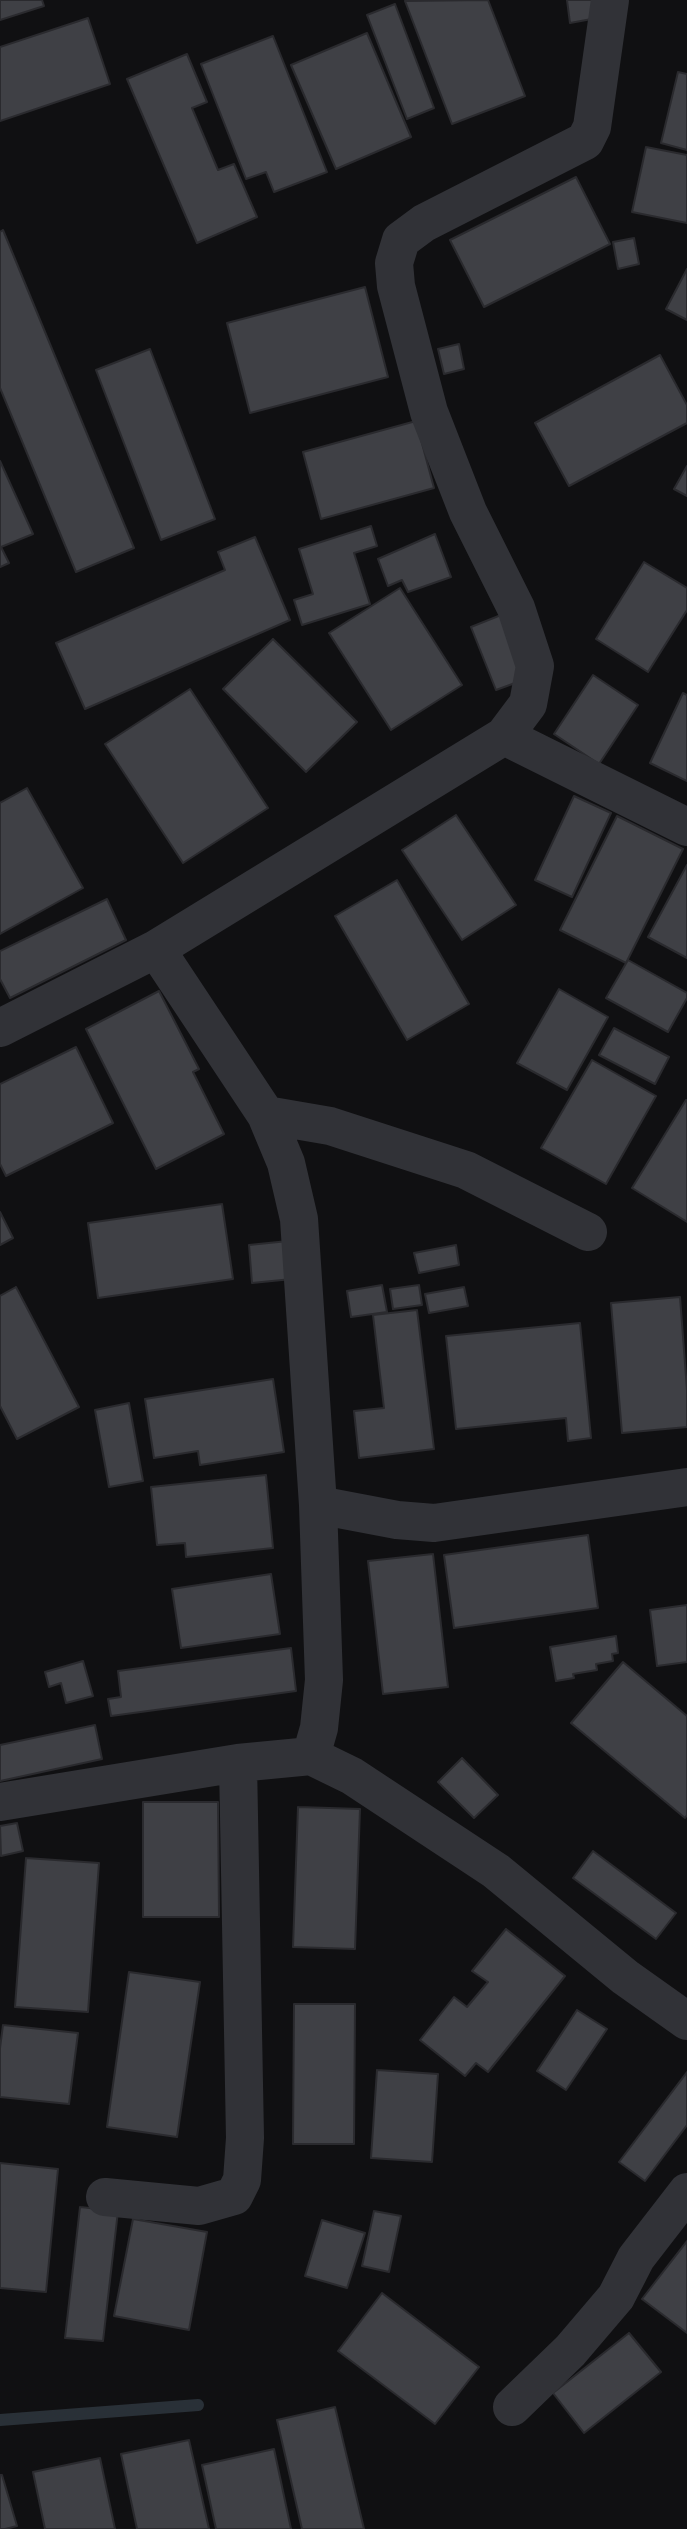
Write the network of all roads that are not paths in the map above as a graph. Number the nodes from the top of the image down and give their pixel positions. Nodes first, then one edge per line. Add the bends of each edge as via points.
1 (610, 0) edge
2 (505, 736) junction
3 (687, 827) edge
4 (156, 949) junction
5 (0, 1028) edge
6 (266, 1115) junction
7 (588, 1232) dead end
8 (687, 1487) edge
9 (318, 1505) junction
10 (310, 1756) junction
11 (238, 1763) junction
12 (0, 1802) edge
13 (687, 2021) edge
14 (687, 2192) edge
15 (105, 2197) dead end
16 (512, 2407) dead end

1 - 2 street via 592,127 585,141 424,223 401,240 394,263 429,412 468,512 516,608 534,666 528,704
2 - 3 street
2 - 4 street
4 - 5 street
4 - 6 street
6 - 7 street via 330,1126 466,1170
6 - 9 street via 286,1163 299,1219
8 - 9 street via 434,1523
9 - 10 street via 324,1679 319,1728
10 - 11 street
10 - 13 street via 352,1776 496,1871 625,1978
11 - 12 street
11 - 15 street via 242,2180 234,2196 199,2206
14 - 16 street via 636,2258 616,2297 570,2351

